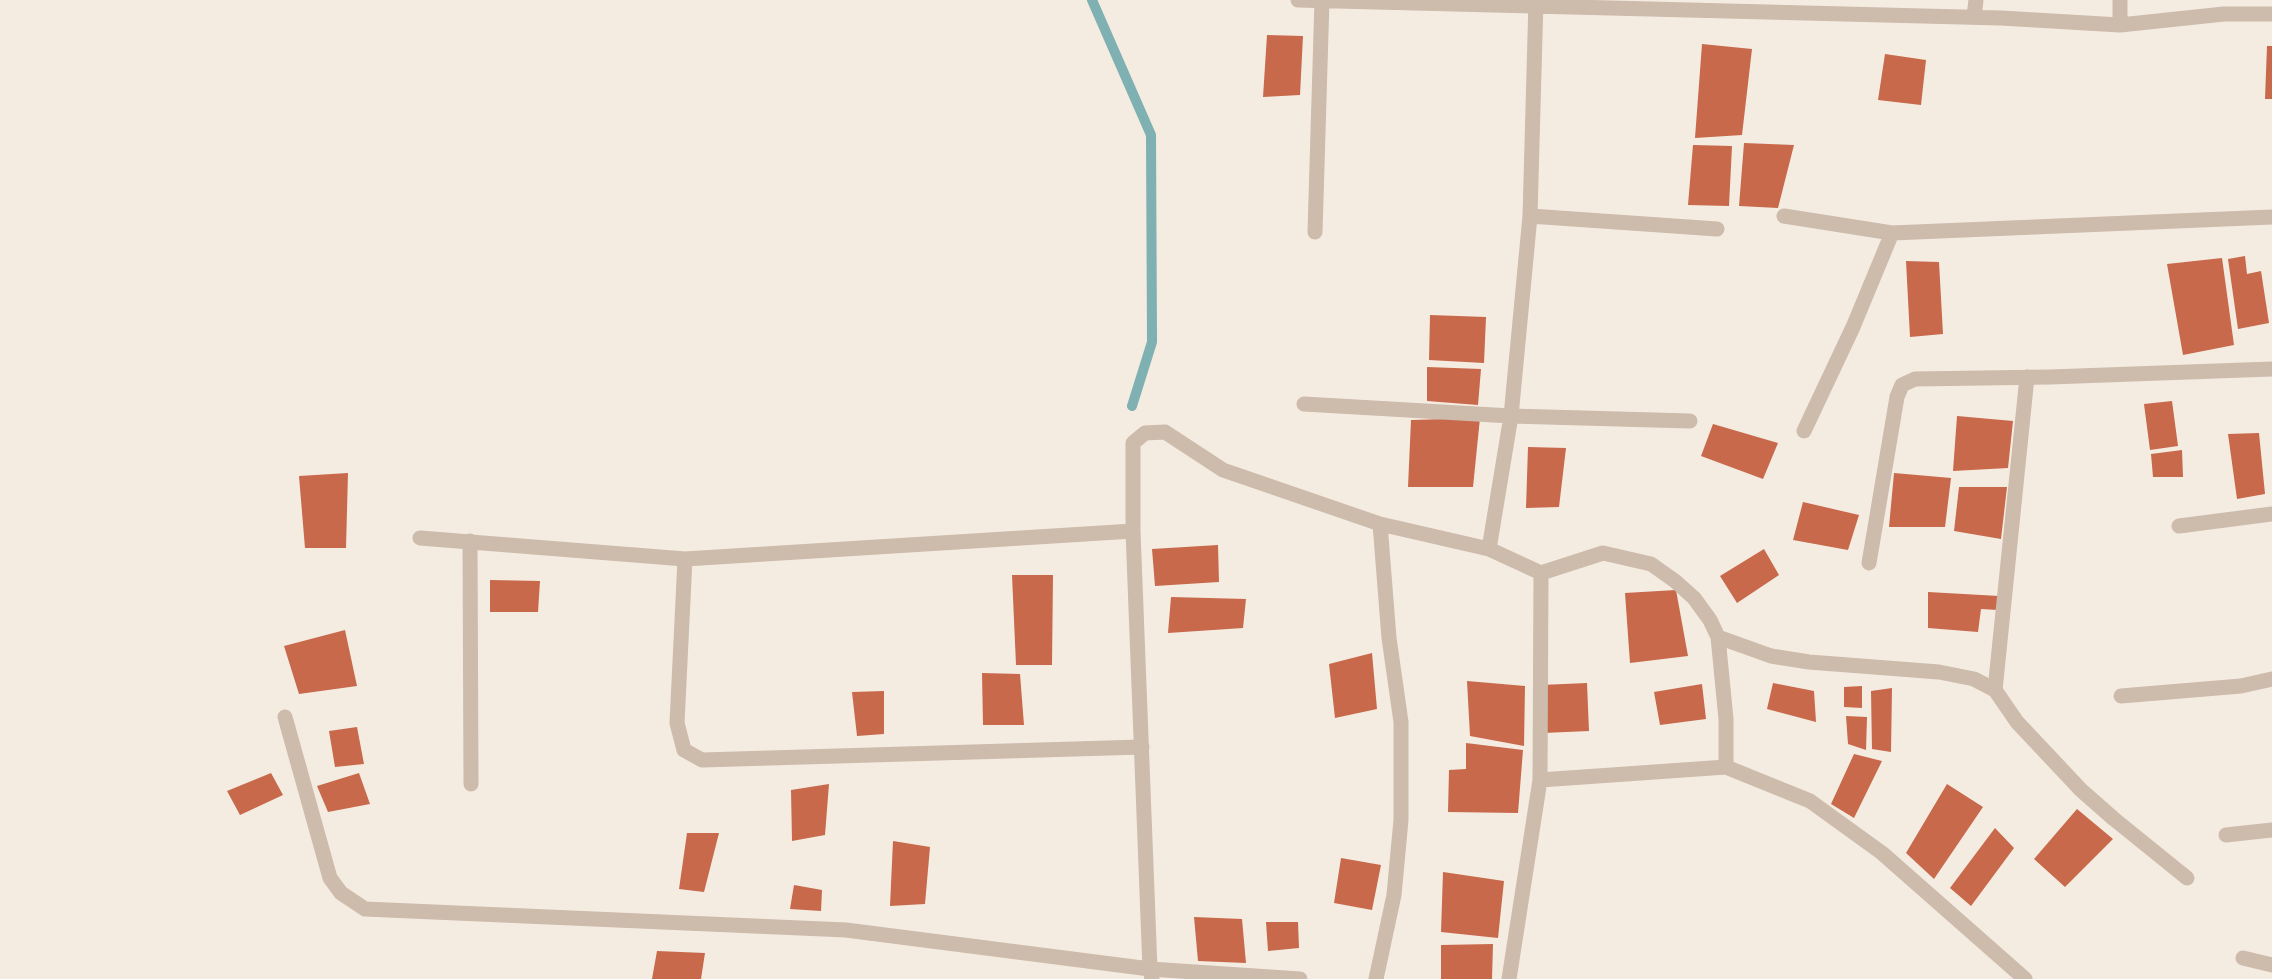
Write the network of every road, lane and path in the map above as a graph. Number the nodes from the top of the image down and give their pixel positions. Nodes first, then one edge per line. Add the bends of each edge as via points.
1 (1298, 0) edge
2 (1976, 0) edge
3 (2120, 0) edge
4 (1322, 1) edge
5 (1536, 4) edge
6 (1720, 6) edge
7 (2272, 14) edge
8 (1974, 17) junction
9 (2120, 24) junction
10 (1530, 216) junction
11 (1784, 216) dead end
12 (2272, 217) edge
13 (1717, 229) dead end
14 (1315, 232) dead end
15 (1892, 232) junction
16 (2272, 369) edge
17 (2027, 377) junction
18 (1304, 404) dead end
19 (1511, 416) junction
20 (1690, 421) dead end
21 (1804, 431) dead end
22 (2272, 514) edge
23 (1380, 524) junction
24 (2180, 526) dead end
25 (1133, 531) junction
26 (420, 537) dead end
27 (470, 541) junction
28 (1489, 549) junction
29 (685, 559) junction
30 (1869, 562) dead end
31 (1541, 573) junction
32 (1718, 637) junction
33 (2272, 679) edge
34 (1995, 690) junction
35 (2121, 696) dead end
36 (285, 717) dead end
37 (1142, 747) junction
38 (1726, 767) junction
39 (1540, 780) junction
40 (471, 784) dead end
41 (2272, 830) edge
42 (2226, 835) dead end
43 (2187, 878) dead end
44 (2243, 958) dead end
45 (2272, 965) edge
46 (1151, 974) edge
47 (1300, 979) edge
48 (1376, 979) edge
49 (1509, 979) edge
50 (2025, 979) edge

1 - 4 street
2 - 8 street
3 - 9 street
4 - 5 street
4 - 14 street
5 - 6 street
5 - 10 street
6 - 8 street
7 - 9 street via 2224,14
8 - 9 street
10 - 13 street
10 - 19 street
11 - 15 street
12 - 15 street
15 - 21 street
16 - 17 street
17 - 30 street via 1915,379 1902,386
17 - 34 street
18 - 19 street
19 - 20 street
19 - 28 street
22 - 24 street
23 - 25 street via 1223,470 1165,432 1145,433 1133,443
23 - 28 street
23 - 48 street via 1389,638 1401,722 1401,820 1394,894
25 - 29 street
25 - 37 street
26 - 27 street
27 - 29 street
27 - 40 street
28 - 31 street
29 - 37 street via 677,723 684,750 702,760
31 - 32 street via 1603,553 1651,564 1694,598
31 - 39 street
32 - 34 street via 1771,656 1809,663 1939,672 1974,679
32 - 38 street
33 - 35 street via 2241,686
34 - 43 street via 2017,722 2081,790
36 - 46 street via 330,878 341,893 365,909 846,930
37 - 46 street
38 - 39 street
38 - 50 street via 1810,801 1882,853
39 - 49 street
41 - 42 street
44 - 45 street
46 - 47 street

